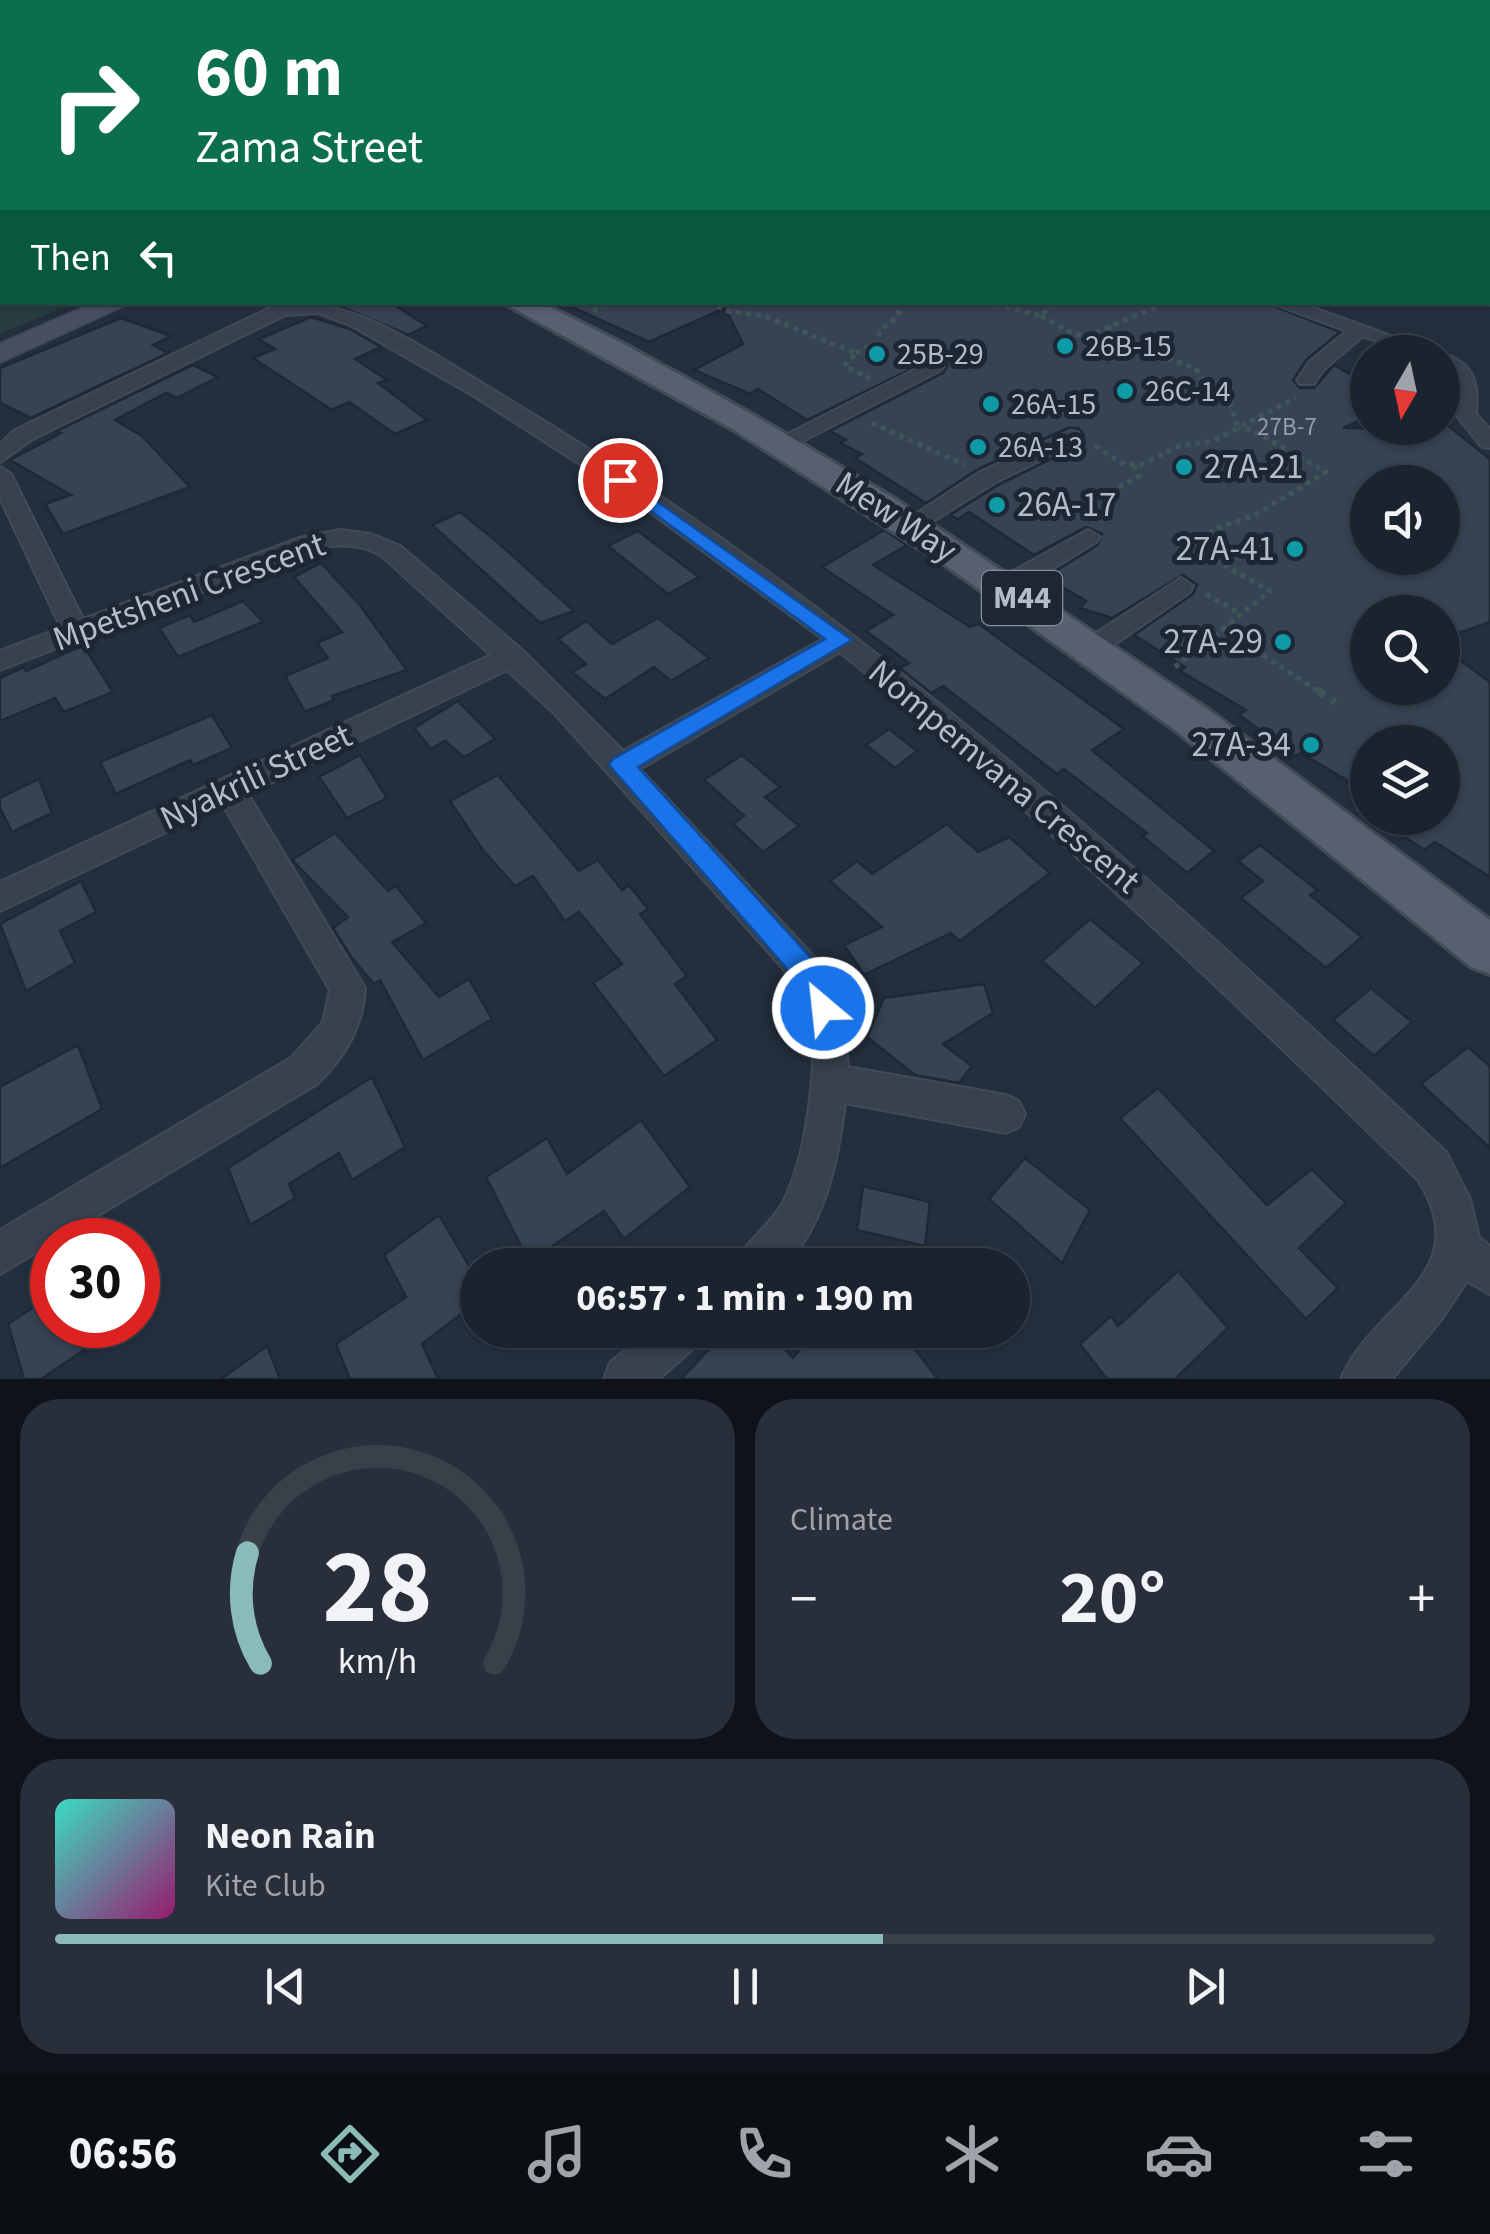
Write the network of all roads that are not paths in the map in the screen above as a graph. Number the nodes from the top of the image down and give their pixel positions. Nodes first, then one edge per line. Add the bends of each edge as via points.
1 (112, 305) edge
2 (522, 305) edge
3 (1286, 305) edge
4 (1360, 329) junction
5 (1377, 335) edge
6 (0, 354) edge
7 (934, 366) dead end
8 (1460, 378) edge
9 (1306, 380) road end
10 (1070, 437) road end
11 (1490, 442) edge
12 (781, 444) junction
13 (0, 456) edge
14 (0, 474) edge
15 (911, 526) junction
16 (1088, 537) road end
17 (1004, 586) junction
18 (1182, 586) road end
19 (76, 632) junction
20 (841, 640) junction
21 (1094, 647) junction
22 (512, 656) junction
23 (0, 661) edge
24 (622, 765) junction
25 (230, 790) junction
26 (0, 897) edge
27 (1490, 951) edge
28 (830, 1082) junction
29 (1006, 1114) dead end
30 (1457, 1246) junction
31 (774, 1248) edge
32 (0, 1253) edge
33 (1490, 1272) edge
34 (661, 1348) edge
35 (626, 1379) edge
36 (1363, 1379) edge

1 - 6 street
2 - 12 main road, Mew Way / M44 via 635,358
3 - 4 street
4 - 5 street
4 - 9 street
7 - 12 street
8 - 11 street via 1469,386 1466,415
10 - 15 street via 988,477
12 - 15 main road, Mew Way / M44
13 - 20 street, Nompemvana Crescent via 23,435 280,310 319,307 533,423 679,519
14 - 19 street
15 - 17 main road, Mew Way / M44
16 - 17 street
17 - 21 main road, Mew Way / M44
18 - 21 street
19 - 22 street, Mpetsheni Crescent via 307,543 347,536 379,542
19 - 23 street, Mpetsheni Crescent
20 - 24 street
20 - 30 street, Nompemvana Crescent via 1196,941 1432,1166 1453,1208
21 - 27 main road, Mew Way / M44
22 - 24 street, Mpetsheni Crescent
22 - 25 street, Nyakrili Street
24 - 28 street, Mpetsheni Crescent via 812,980 828,1026
25 - 26 street, Nyakrili Street
25 - 32 street via 348,988 343,1024 304,1071
28 - 29 street
28 - 31 street, Mpetsheni Crescent via 802,1206
30 - 33 street
30 - 36 street via 1442,1282
34 - 35 street

